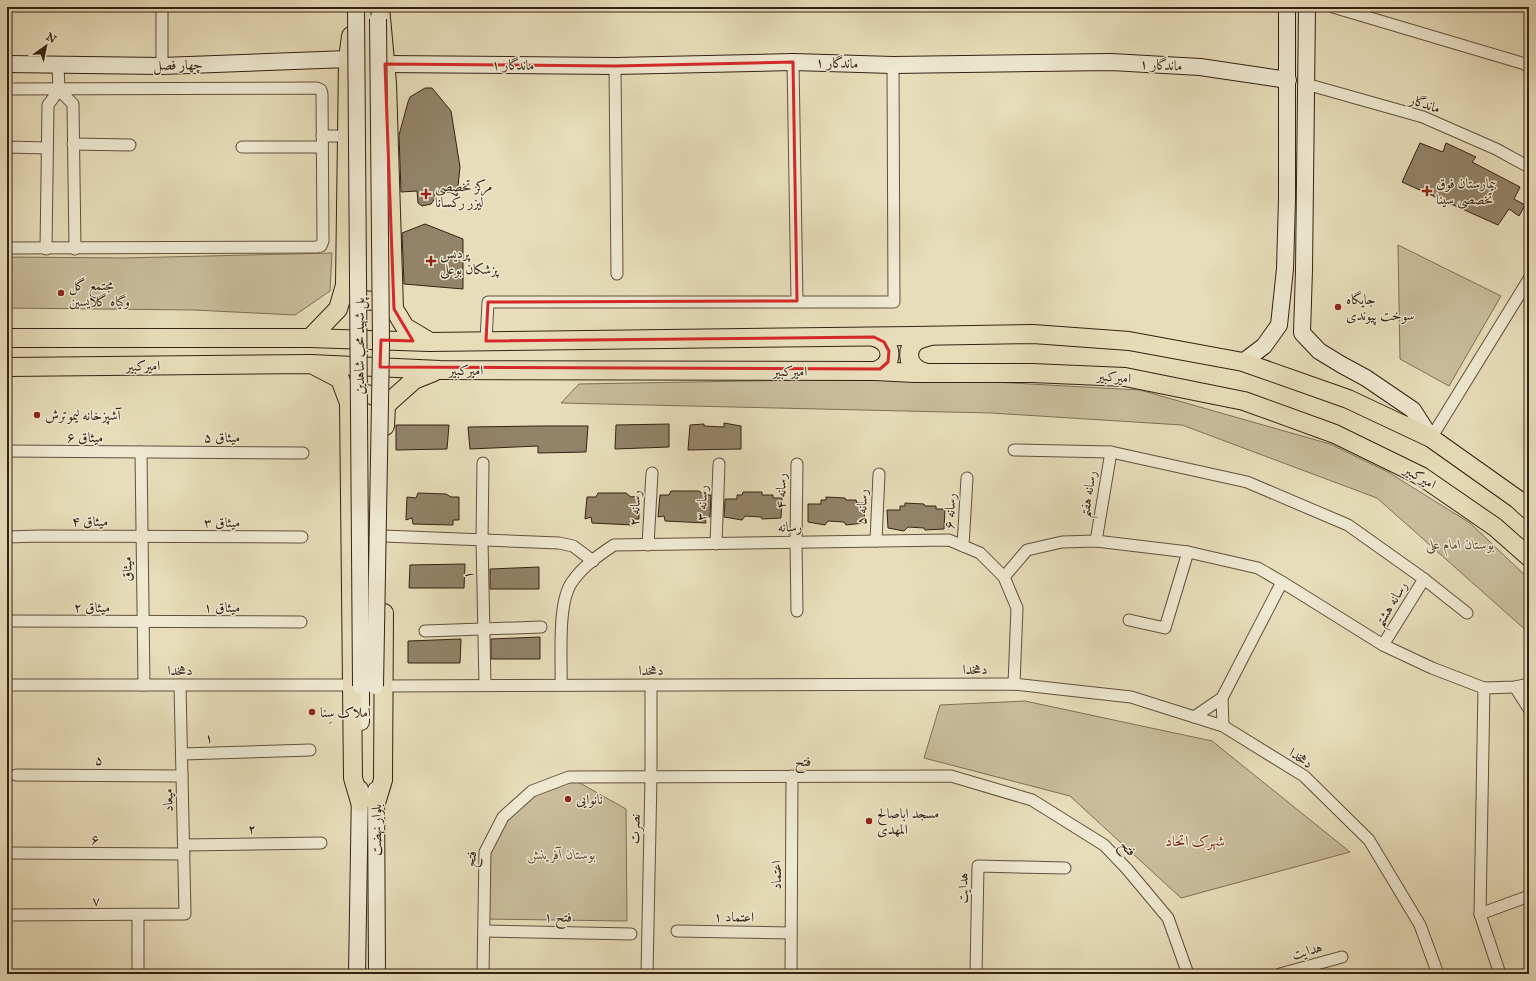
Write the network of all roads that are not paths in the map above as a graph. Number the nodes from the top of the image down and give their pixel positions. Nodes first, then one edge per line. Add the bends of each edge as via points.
1 (162, 7) edge
2 (355, 7) edge
3 (1287, 7) edge
4 (1307, 7) edge
5 (1333, 7) edge
6 (379, 11) edge
7 (348, 59) junction
8 (793, 62) junction
9 (7, 64) edge
10 (385, 64) junction
11 (58, 65) junction
12 (893, 65) junction
13 (162, 66) junction
14 (615, 66) junction
15 (1529, 67) edge
16 (1288, 80) junction
17 (1306, 84) junction
18 (7, 89) edge
19 (59, 90) junction
20 (346, 136) junction
21 (322, 141) junction
22 (73, 144) junction
23 (130, 145) dead end
24 (7, 147) edge
25 (47, 148) junction
26 (242, 148) dead end
27 (1529, 167) edge
28 (1287, 199) junction
29 (1305, 200) junction
30 (7, 248) edge
31 (46, 249) junction
32 (75, 249) junction
33 (617, 274) dead end
34 (1529, 279) edge
35 (344, 285) junction
36 (393, 286) junction
37 (798, 301) junction
38 (931, 336) junction
39 (874, 337) junction
40 (7, 338) edge
41 (310, 338) junction
42 (486, 341) junction
43 (429, 342) junction
44 (1243, 362) junction
45 (311, 364) junction
46 (7, 367) edge
47 (440, 370) junction
48 (875, 371) junction
49 (928, 373) junction
50 (349, 403) junction
51 (386, 405) junction
52 (1431, 438) junction
53 (1014, 450) dead end
54 (7, 451) edge
55 (141, 452) junction
56 (1111, 452) junction
57 (303, 453) dead end
58 (483, 463) dead end
59 (719, 464) dead end
60 (797, 464) dead end
61 (652, 473) dead end
62 (879, 474) dead end
63 (966, 478) dead end
64 (1529, 510) edge
65 (142, 536) junction
66 (384, 536) junction
67 (7, 537) edge
68 (302, 537) dead end
69 (482, 540) junction
70 (876, 541) junction
71 (1096, 541) junction
72 (796, 542) junction
73 (716, 544) junction
74 (648, 545) junction
75 (963, 546) junction
76 (1188, 552) junction
77 (1529, 557) edge
78 (593, 561) junction
79 (1004, 577) junction
80 (1424, 579) junction
81 (1282, 582) junction
82 (797, 611) dead end
83 (1467, 613) dead end
84 (1129, 620) dead end
85 (7, 621) edge
86 (143, 622) junction
87 (301, 622) dead end
88 (541, 627) dead end
89 (484, 629) junction
90 (425, 631) dead end
91 (1383, 645) junction
92 (1014, 684) junction
93 (1529, 684) edge
94 (7, 685) edge
95 (144, 685) junction
96 (180, 685) junction
97 (485, 685) junction
98 (561, 685) junction
99 (651, 685) junction
100 (368, 686) junction
101 (1515, 687) junction
102 (1484, 688) junction
103 (1222, 698) junction
104 (1529, 709) edge
105 (1194, 717) junction
106 (1223, 726) junction
107 (310, 750) dead end
108 (182, 754) junction
109 (16, 774) dead end
110 (182, 776) junction
111 (792, 776) junction
112 (651, 777) junction
113 (368, 803) junction
114 (321, 843) dead end
115 (184, 850) junction
116 (7, 854) edge
117 (1065, 868) dead end
118 (1529, 896) edge
119 (7, 914) edge
120 (185, 914) joint
121 (1480, 914) junction
122 (138, 915) junction
123 (484, 931) junction
124 (677, 931) dead end
125 (791, 933) junction
126 (631, 934) dead end
127 (1342, 957) dead end
128 (138, 974) edge
129 (357, 974) edge
130 (377, 974) edge
131 (483, 974) edge
132 (647, 974) edge
133 (791, 974) edge
134 (976, 974) edge
135 (1188, 974) edge
136 (1280, 974) edge
137 (1438, 974) edge
138 (1500, 974) edge

1 - 13 street
2 - 7 main road
2 - 100 street, پل شهید محب شاهدین, bridge
3 - 16 street
4 - 17 street
5 - 15 street
6 - 10 main road
6 - 100 street, پل شهید محب شاهدین, bridge via 381,345
7 - 13 street, چهار فصل
7 - 20 main road
8 - 12 street, ماندگار ۱
8 - 14 street, ماندگار ۱
8 - 37 street
9 - 11 street, چهار فصل
10 - 14 street, ماندگار ۱
10 - 36 main road
11 - 13 street, چهار فصل
11 - 19 street
12 - 16 street, ماندگار ۱ via 1111,62 1200,67
12 - 37 street via 894,302
14 - 33 street
16 - 28 street
17 - 27 street, ماندگار via 1423,117 1496,149
17 - 29 street
18 - 19 street
19 - 21 street via 317,88 322,94
19 - 22 street via 73,104
19 - 25 street via 48,105
20 - 21 street
20 - 35 main road
21 - 26 street
21 - 32 street via 321,246
22 - 23 street
22 - 32 street
24 - 25 street
25 - 31 street
28 - 29 street
28 - 44 street via 1285,269 1279,325 1264,346
29 - 52 street via 1302,332 1319,351 1366,378 1413,410
30 - 31 street
31 - 32 street
34 - 52 street
35 - 36 main road via 348,292 363,300 384,297
35 - 41 main road via 338,309
36 - 43 main road via 394,309 405,327
37 - 42 street via 488,302
38 - 39 main road, امیرکبیر
38 - 44 main road, امیرکبیر via 1033,334 1121,340
38 - 49 main road via 916,342 909,356 917,370
39 - 42 main road, امیرکبیر
39 - 48 main road via 880,338 887,346 889,356 884,366
40 - 41 main road, امیرکبیر
41 - 43 main road, امیرکبیر
42 - 43 main road, امیرکبیر
44 - 52 main road, امیرکبیر via 1348,399
45 - 46 main road, امیرکبیر
45 - 47 main road, امیرکبیر
45 - 50 main road via 340,379
47 - 48 main road, امیرکبیر
47 - 51 main road via 414,380
48 - 49 main road, امیرکبیر
49 - 77 main road, امیرکبیر via 1032,373 1125,377 1244,401 1335,434 1421,476 1495,527
50 - 51 main road via 368,393 377,396
50 - 100 main road
51 - 66 main road
52 - 64 main road, امیرکبیر
53 - 56 street
54 - 55 street, میثاق ۶
55 - 57 street, میثاق ۵
55 - 65 street, میثاق
56 - 71 street, رسانه هفتم
56 - 80 street via 1247,482 1348,525
58 - 69 street, ۱
59 - 73 street, رسانه ۳
60 - 72 street, رسانه ۴
61 - 74 street, رسانه ۲
62 - 70 street, رسانه ۵
63 - 75 street, رسانه ۶
65 - 67 street, میثاق ۴
65 - 68 street, میثاق ۳
65 - 86 street, میثاق
66 - 69 street
66 - 100 main road
69 - 78 street via 559,543 573,546
69 - 89 street, ۱
70 - 72 street, رسانه
70 - 75 street, رسانه via 949,540
71 - 76 street
71 - 79 street via 1062,542 1027,550
72 - 73 street, رسانه
72 - 82 street, رسانه ۴
73 - 74 street, رسانه
74 - 78 street, رسانه via 614,546
75 - 79 street, رسانه via 980,553
76 - 81 street via 1258,568
76 - 84 street via 1165,628
78 - 98 street, رسانه via 572,582 564,603
79 - 92 street, رسانه via 1017,608
80 - 83 street
80 - 91 street, رسانه هشتم
81 - 91 street
81 - 103 street
85 - 86 street, میثاق ۲
86 - 87 street, میثاق ۱
86 - 95 street, میثاق
88 - 89 street
89 - 90 street
89 - 97 street, ۱
91 - 102 street
92 - 99 street, دهخدا
92 - 105 street, دهخدا via 1131,697
93 - 101 street
94 - 95 street, دهخدا
95 - 96 street, دهخدا
96 - 100 street, دهخدا
96 - 108 street, میعاد
97 - 98 street, دهخدا
97 - 100 street, دهخدا
98 - 99 street, دهخدا
99 - 112 street, نصرت
100 - 113 main road via 353,778
100 - 113 main road via 383,780
101 - 102 street
101 - 104 street
102 - 121 street
103 - 105 street
103 - 106 street
105 - 106 street, دهخدا
106 - 137 street, دهخدا via 1304,776 1369,840 1420,925
107 - 108 street, ۱
108 - 110 street, میعاد
109 - 110 street, ۵
110 - 115 street, میعاد
111 - 112 street, فتح
111 - 125 street, اعتماد
111 - 135 street, فتح via 951,776 1032,800 1104,844 1128,869 1168,918
112 - 123 street, فتح via 569,777 532,791 503,817 485,852
112 - 132 street, نصرت
113 - 129 street, بلوار نهضت
113 - 130 street, بلوار نهضت
114 - 115 street, ۲
115 - 116 street, ۶
115 - 120 street, میعاد
117 - 134 street, هدایت via 978,866
118 - 121 street
119 - 122 street, ۷
120 - 122 street, ۷
121 - 138 street
122 - 128 street
123 - 126 street, فتح ۱
123 - 131 street, فتح
124 - 125 street, اعتماد ۱
125 - 133 street, اعتماد
127 - 136 street, هدایت

